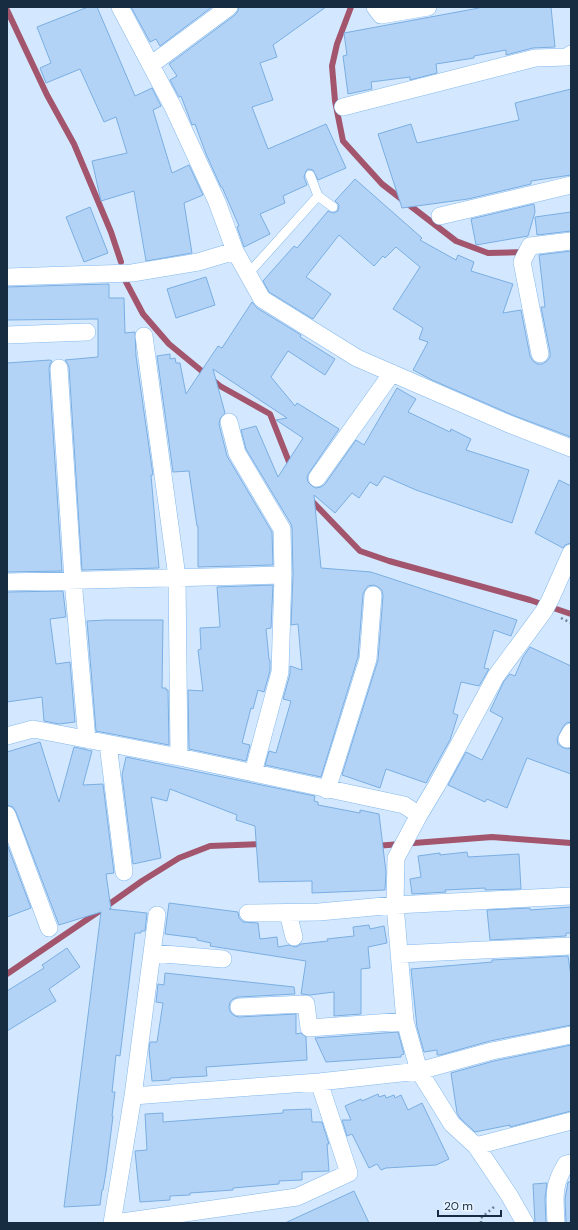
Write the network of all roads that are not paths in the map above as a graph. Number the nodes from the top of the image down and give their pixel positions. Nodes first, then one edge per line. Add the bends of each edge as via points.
1 (120, 7) edge
2 (229, 7) edge
3 (375, 7) edge
4 (428, 7) edge
5 (571, 54) edge
6 (152, 64) junction
7 (343, 106) dead end
8 (310, 175) dead end
9 (571, 185) edge
10 (318, 196) junction
11 (334, 206) dead end
12 (440, 216) dead end
13 (571, 242) edge
14 (235, 251) junction
15 (248, 274) junction
16 (7, 277) edge
17 (86, 332) dead end
18 (7, 335) edge
19 (144, 336) dead end
20 (540, 354) dead end
21 (59, 368) dead end
22 (392, 373) junction
23 (229, 422) dead end
24 (571, 448) edge
25 (317, 478) dead end
26 (571, 553) edge
27 (283, 575) junction
28 (177, 577) junction
29 (73, 580) junction
30 (7, 582) edge
31 (373, 595) dead end
32 (7, 736) edge
33 (87, 740) junction
34 (108, 744) junction
35 (179, 757) junction
36 (253, 773) junction
37 (327, 790) junction
38 (7, 815) edge
39 (419, 815) junction
40 (124, 872) dead end
41 (571, 896) edge
42 (395, 905) junction
43 (288, 912) junction
44 (248, 913) dead end
45 (157, 914) dead end
46 (48, 928) dead end
47 (294, 937) dead end
48 (571, 946) edge
49 (152, 953) junction
50 (399, 954) junction
51 (223, 959) dead end
52 (239, 1007) dead end
53 (405, 1021) junction
54 (571, 1035) edge
55 (419, 1071) junction
56 (319, 1082) junction
57 (133, 1096) junction
58 (571, 1121) edge
59 (476, 1146) junction
60 (571, 1163) edge
61 (114, 1223) edge
62 (525, 1223) edge
63 (556, 1223) edge

1 - 6 street
2 - 6 street
3 - 4 street via 381,15
5 - 7 street via 567,57 535,58
6 - 14 street via 217,202
8 - 10 lane
9 - 12 street
10 - 11 lane
10 - 15 lane
13 - 20 street via 530,246 522,262
14 - 15 street
14 - 16 street via 198,262 132,273
15 - 22 street via 262,299 357,358
17 - 18 street
19 - 28 street
21 - 29 street
22 - 24 street
22 - 25 street
23 - 27 street via 237,453 282,529
26 - 39 street via 547,606 496,676 438,785
27 - 28 street
27 - 36 street via 280,672
28 - 29 street
28 - 35 street
29 - 30 street
29 - 33 street
31 - 37 street via 368,659
32 - 33 street via 33,729
33 - 34 street
34 - 35 street
34 - 40 street
35 - 36 street
36 - 37 street
37 - 39 street via 404,805
38 - 46 street
39 - 42 street via 396,858
41 - 42 street
42 - 43 street via 319,912
42 - 50 street
43 - 44 street
43 - 47 street
45 - 49 street
48 - 50 street
49 - 51 street
49 - 57 street
50 - 53 street
52 - 53 street via 306,1004 309,1028
53 - 55 street
54 - 55 street via 492,1051
55 - 56 street
55 - 59 street via 452,1124
56 - 57 street
56 - 61 street via 349,1173 297,1197
57 - 61 street
58 - 59 street
59 - 62 street
60 - 63 street via 566,1164 559,1175 555,1189

